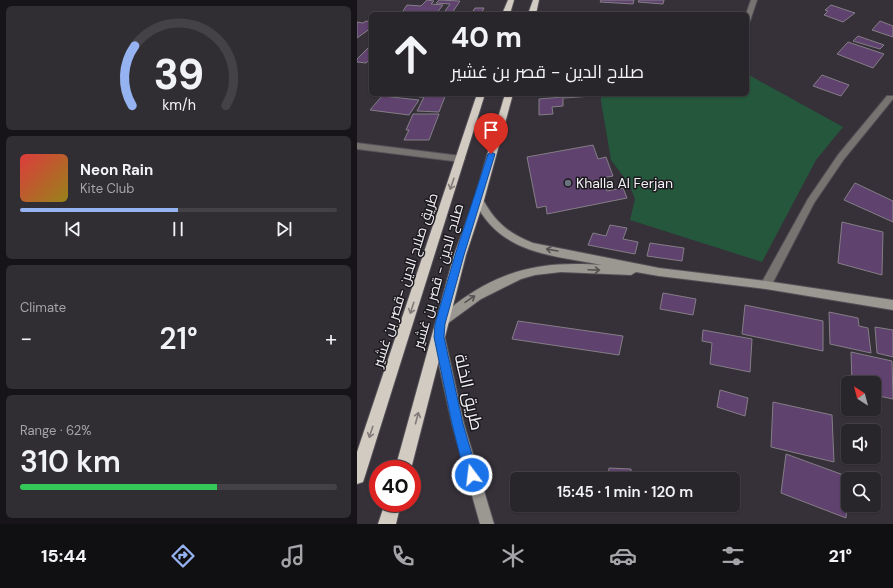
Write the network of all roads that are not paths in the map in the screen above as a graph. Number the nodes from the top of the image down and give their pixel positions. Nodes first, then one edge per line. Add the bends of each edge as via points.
1 (511, 0) edge
2 (536, 0) edge
3 (754, 0) edge
4 (507, 12) edge
5 (533, 12) edge
6 (749, 15) edge
7 (480, 96) edge
8 (508, 96) edge
9 (890, 98) dead end
10 (358, 147) edge
11 (461, 159) junction
12 (479, 200) junction
13 (659, 272) junction
14 (766, 285) junction
15 (893, 305) edge
16 (440, 330) junction
17 (405, 460) edge
18 (357, 476) edge
19 (390, 512) edge
20 (387, 524) edge
21 (487, 524) edge

1 - 4 highway
2 - 5 highway
3 - 6 street
7 - 11 highway, طريق صلاح الدين -قصر بن غشير
8 - 12 highway, صلاح الدين - قصر بن غشير
9 - 14 street via 841,157 811,201
10 - 11 street
11 -> 18 highway, طريق صلاح الدين -قصر بن غشير
13 -> 12 street via 532,247 516,241 491,223 483,212
12 - 16 highway, صلاح الدين - قصر بن غشير via 460,255
13 - 14 street
16 -> 13 street via 470,300 485,290 535,271 552,268
14 - 15 street
17 -> 16 highway, صلاح الدين - قصر بن غشير
16 - 21 street, طريق الخلة via 457,424
19 - 20 highway

